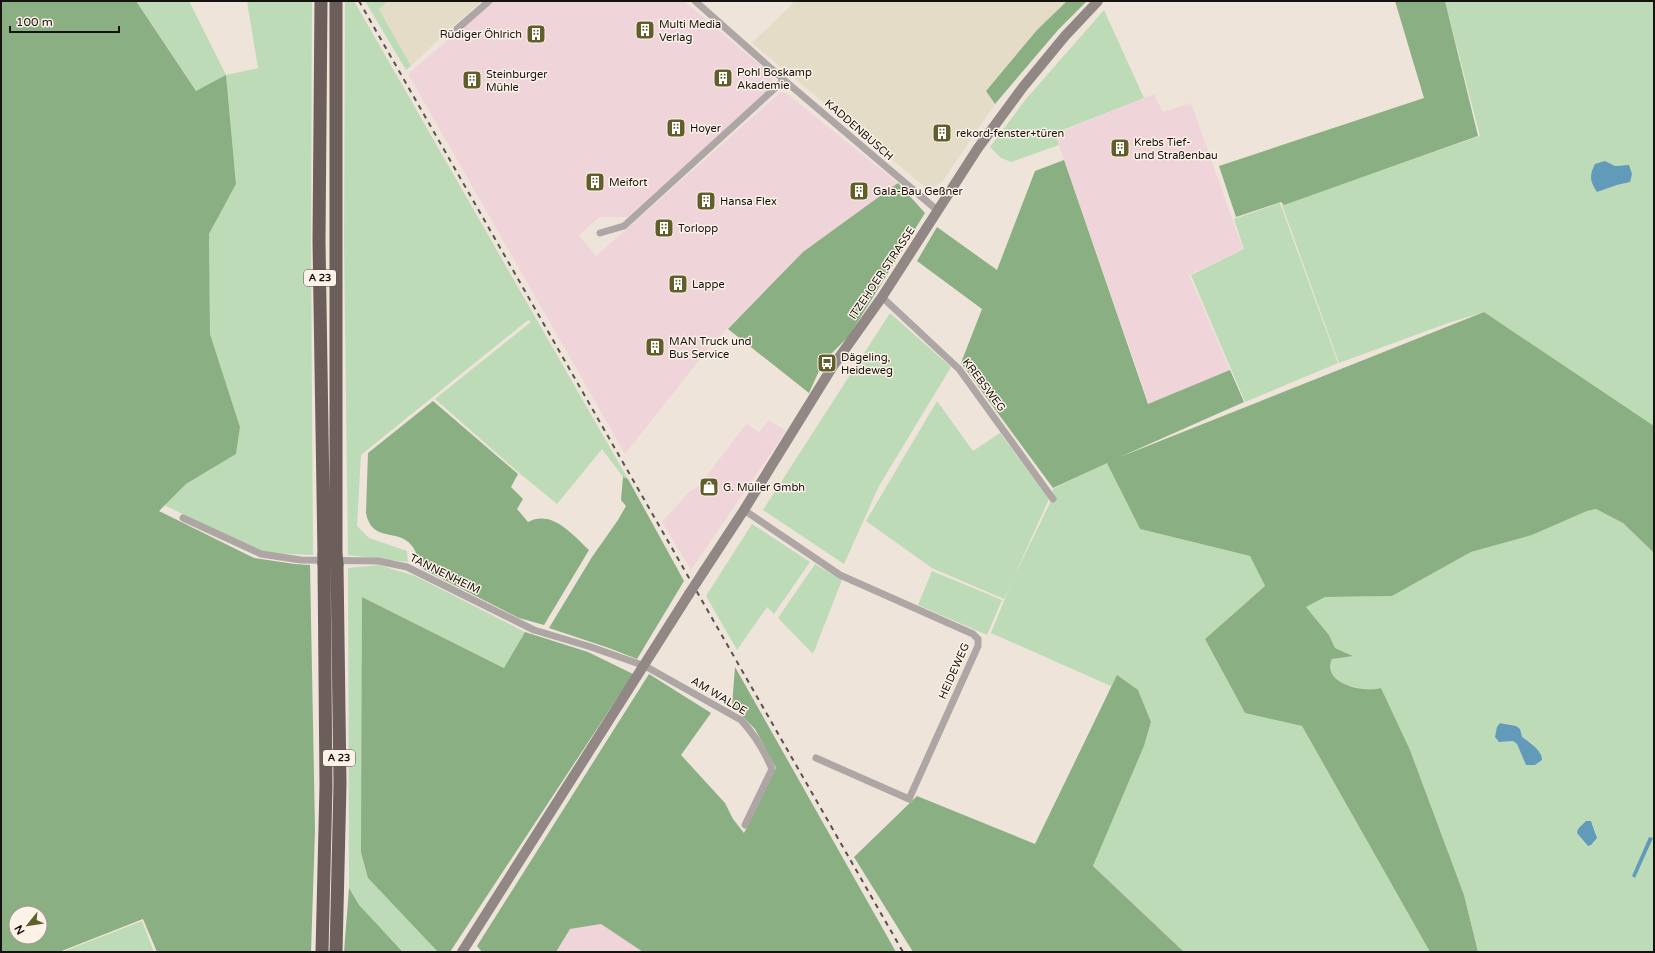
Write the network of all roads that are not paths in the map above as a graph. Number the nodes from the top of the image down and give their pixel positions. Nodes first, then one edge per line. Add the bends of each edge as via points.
1 (321, 1) edge
2 (336, 1) edge
3 (489, 1) edge
4 (696, 1) edge
5 (1098, 1) edge
6 (457, 29) dead end
7 (784, 80) junction
8 (937, 210) junction
9 (600, 233) dead end
10 (882, 297) junction
11 (1053, 499) dead end
12 (744, 510) junction
13 (183, 518) dead end
14 (330, 559) junction
15 (645, 666) junction
16 (816, 758) dead end
17 (745, 825) dead end
18 (322, 952) edge
19 (336, 952) edge
20 (462, 952) edge

1 - 14 highway, A 23 via 319,241
2 - 14 highway, A 23
3 - 6 street
4 - 7 street, KADDENBUSCH
5 - 8 main road, ITZEHOER STRASSE via 1064,36 1023,87
7 - 8 street, KADDENBUSCH
7 - 9 street via 624,226
8 - 10 main road, ITZEHOER STRASSE
10 - 11 street, KREBSWEG via 960,369
10 - 12 main road, ITZEHOER STRASSE via 833,366
12 - 15 main road, ITZEHOER STRASSE, bridge
12 - 16 street, HEIDEWEG via 840,575 974,634 978,639 978,646 909,799
13 - 15 street, TANNENHEIM via 269,556 301,560 378,561 407,567 534,630
14 - 18 highway, A 23
14 - 19 highway, A 23 via 340,784
15 - 17 street, AM WALDE via 741,720 754,734 772,769
15 - 20 main road, ITZEHOER STRASSE

